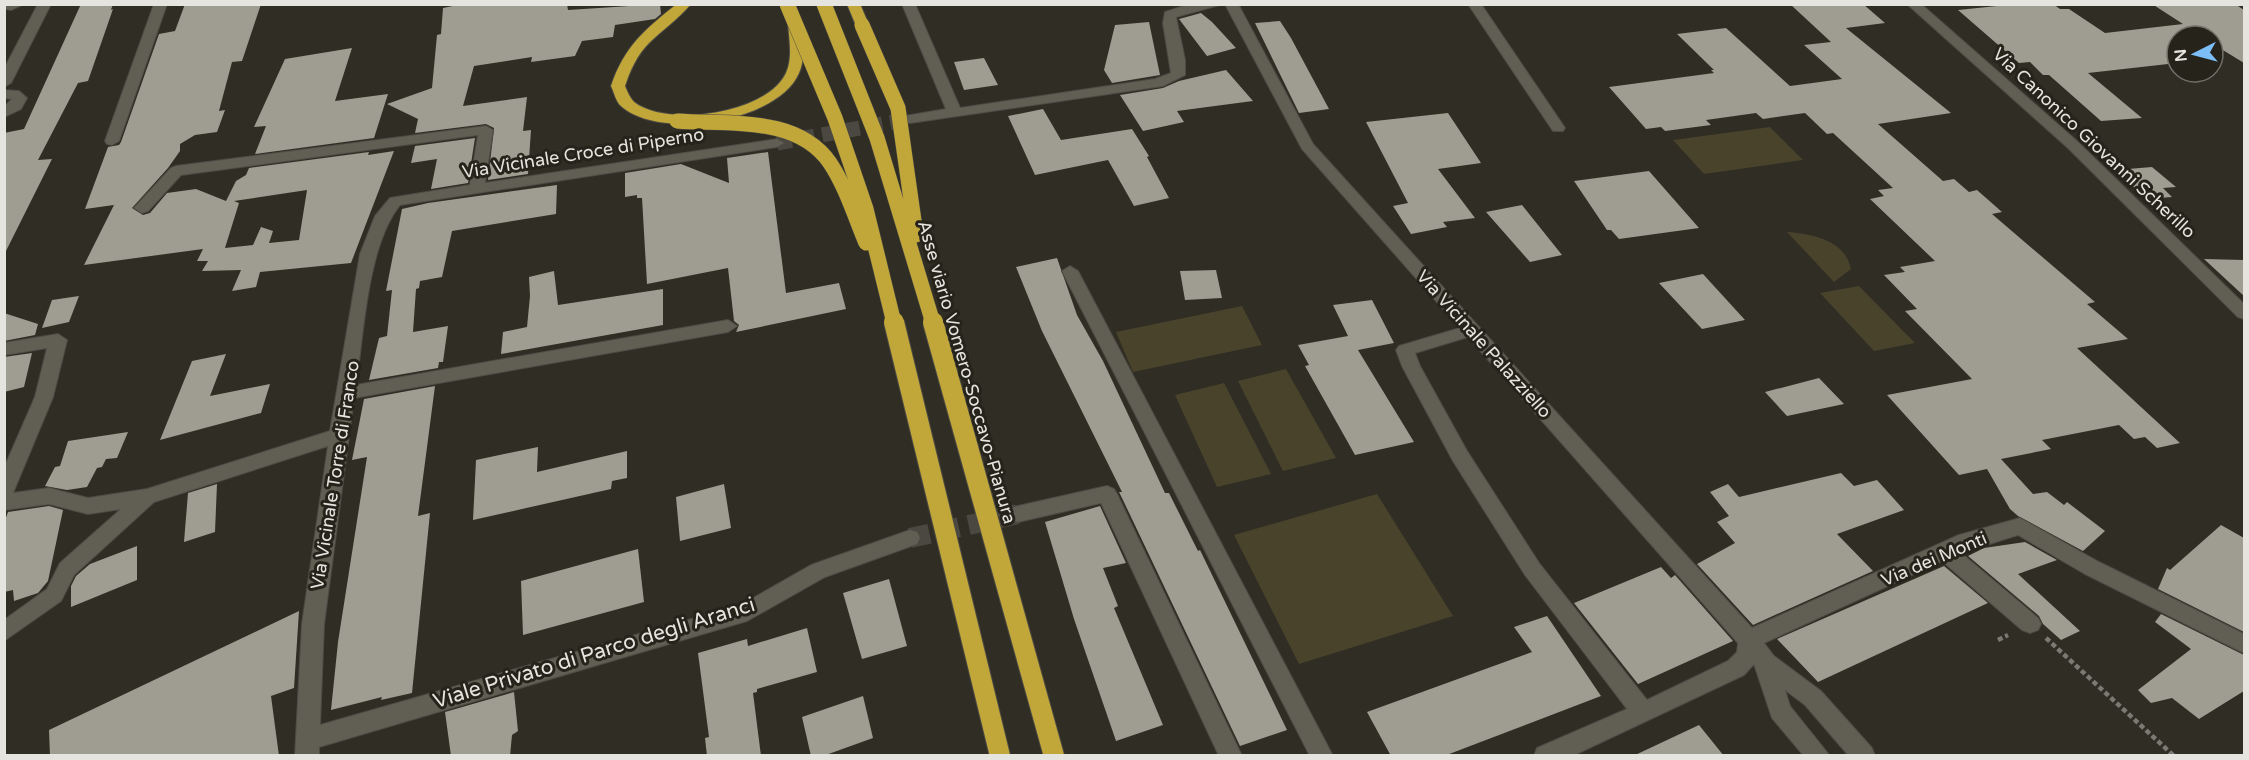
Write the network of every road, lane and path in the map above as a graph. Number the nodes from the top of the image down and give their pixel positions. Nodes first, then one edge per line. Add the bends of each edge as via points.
1 (45, 4) edge
2 (161, 4) edge
3 (685, 4) edge
4 (787, 4) edge
5 (824, 4) edge
6 (853, 4) edge
7 (908, 4) edge
8 (1217, 4) edge
9 (1231, 4) edge
10 (1474, 4) edge
11 (1913, 5) edge
12 (1178, 8) edge
13 (794, 23) junction
14 (4, 83) edge
15 (4, 94) edge
16 (4, 113) edge
17 (955, 113) junction
18 (910, 119) tunnel mouth
19 (677, 121) junction
20 (1558, 128) dead end
21 (112, 141) dead end
22 (777, 143) tunnel mouth
23 (477, 188) junction
24 (395, 201) joint
25 (142, 208) dead end
26 (1070, 271) dead end
27 (882, 278) junction
28 (924, 290) junction
29 (2244, 313) edge
30 (728, 326) dead end
31 (1472, 330) junction
32 (4, 350) edge
33 (347, 393) junction
34 (339, 435) junction
35 (4, 492) edge
36 (147, 497) junction
37 (4, 502) edge
38 (1018, 514) tunnel mouth
39 (910, 538) tunnel mouth
40 (1946, 552) junction
41 (2030, 624) joint
42 (4, 632) edge
43 (1749, 640) junction
44 (2244, 644) edge
45 (1766, 663) junction
46 (1643, 713) junction
47 (307, 748) edge
48 (1000, 756) edge
49 (1054, 756) edge
50 (1231, 756) edge
51 (1322, 756) edge
52 (1545, 756) edge
53 (1819, 756) edge
54 (1864, 756) edge
55 (2174, 756) edge

1 - 14 street
2 - 21 street
3 - 19 highway via 641,43 625,63 618,82 623,98 634,109
4 - 13 highway, bridge
5 - 28 highway, Asse viario Vomero-Soccavo-Pianura, bridge via 877,138
6 - 28 highway, bridge via 898,108
7 - 17 street
8 - 12 street
9 - 31 street, Via Vicinale Palazziello via 1307,146
10 - 20 street
11 - 29 street, Via Canonico Giovanni Scherillo via 2073,145
12 - 17 street via 1170,15 1168,29 1180,66 1178,75 1114,91
13 - 19 highway, bridge via 797,62 788,80 768,100 732,115
13 - 27 highway, bridge via 836,118 866,209
15 - 16 street via 20,98 16,106
17 - 18 street
19 - 27 highway, bridge via 776,128 802,137 819,149 830,163
22 - 23 street, Via Vicinale Croce di Piperno
23 - 24 street, Via Vicinale Croce di Piperno
23 - 25 street via 486,130 176,171
24 - 33 street, Via Vicinale Torre di Franco via 383,216 368,254
26 - 51 street
27 - 48 highway, bridge
28 - 49 highway, Asse viario Vomero-Soccavo-Pianura, bridge
30 - 33 street
31 - 43 street, Via Vicinale Palazziello
31 - 46 street via 1405,350 1410,366 1460,456 1532,569
32 - 35 street via 58,340 44,398
33 - 34 street, Via Vicinale Torre di Franco
34 - 36 street
34 - 47 street, Via Vicinale Torre di Franco via 312,624
36 - 37 street via 87,506 50,496
36 - 42 street via 67,569 54,595
38 - 50 street via 1107,494
39 - 47 street, Viale Privato di Parco degli Aranci via 819,571 747,612
40 - 41 street
40 - 43 street, Via dei Monti
40 - 44 street, Via dei Monti via 1966,541 2020,526 2092,568
41 - 55 path
43 - 45 street, Via Vicinale Palazziello
43 - 46 street via 1747,656 1736,668
45 - 53 street, Via Vicinale Palazziello via 1780,711
45 - 54 street, Via Vicinale Palazziello via 1813,698
46 - 52 street

